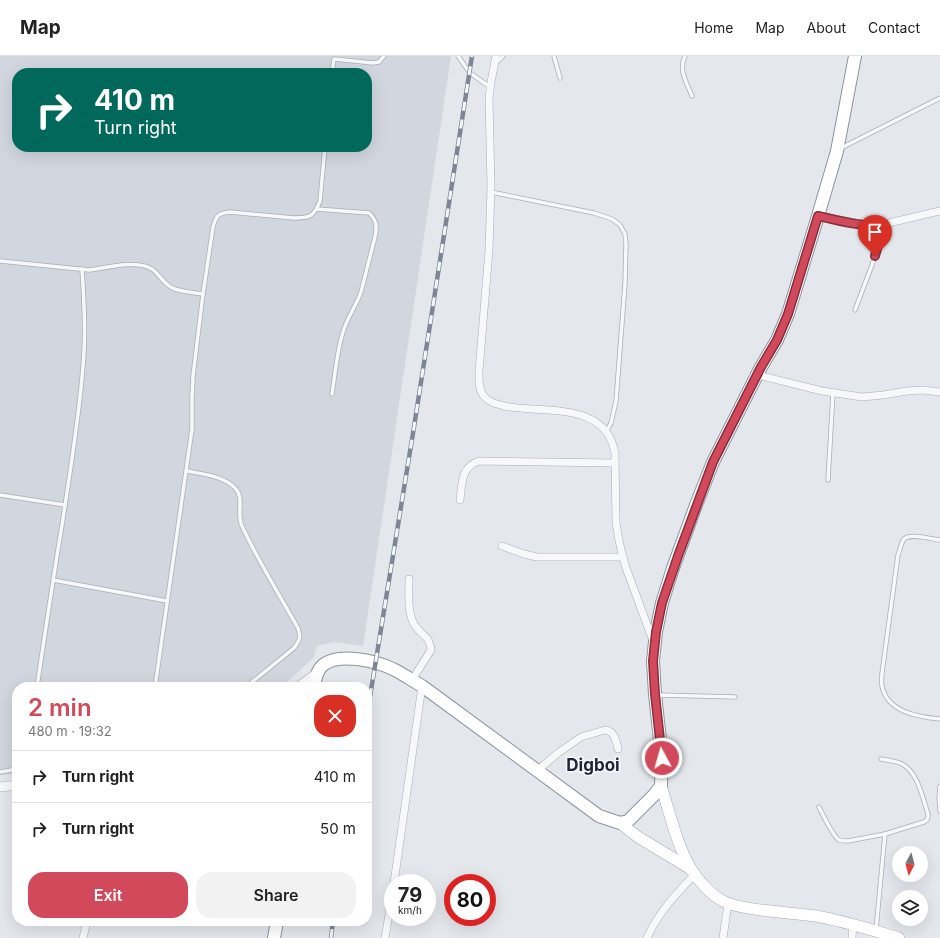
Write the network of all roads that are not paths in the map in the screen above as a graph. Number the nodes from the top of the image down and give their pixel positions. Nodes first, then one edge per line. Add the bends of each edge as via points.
1 (384, 56) edge
2 (458, 56) edge
3 (496, 56) edge
4 (503, 56) edge
5 (554, 56) edge
6 (684, 56) edge
7 (855, 56) edge
8 (334, 58) edge
9 (494, 65) junction
10 (333, 68) edge
11 (560, 78) dead end
12 (490, 87) junction
13 (692, 96) dead end
14 (940, 98) edge
15 (836, 150) junction
16 (325, 152) edge
17 (491, 192) junction
18 (317, 209) junction
19 (940, 211) edge
20 (818, 216) junction
21 (884, 224) junction
22 (0, 261) edge
23 (82, 269) junction
24 (203, 294) junction
25 (856, 310) dead end
26 (758, 375) junction
27 (940, 392) edge
28 (833, 393) junction
29 (332, 394) dead end
30 (606, 432) junction
31 (615, 463) junction
32 (186, 471) junction
33 (828, 480) dead end
34 (0, 495) edge
35 (460, 500) dead end
36 (65, 506) junction
37 (940, 540) edge
38 (502, 546) dead end
39 (623, 557) junction
40 (408, 579) dead end
41 (53, 580) junction
42 (167, 601) junction
43 (655, 645) junction
44 (317, 673) junction
45 (38, 682) edge
46 (156, 682) edge
47 (252, 682) edge
48 (305, 682) edge
49 (315, 682) edge
50 (417, 683) junction
51 (655, 695) junction
52 (735, 697) dead end
53 (940, 719) edge
54 (618, 749) dead end
55 (881, 759) dead end
56 (12, 770) edge
57 (537, 771) junction
58 (0, 772) edge
59 (12, 786) edge
60 (661, 786) junction
61 (940, 786) edge
62 (0, 787) edge
63 (819, 807) dead end
64 (940, 811) edge
65 (620, 823) junction
66 (885, 834) junction
67 (693, 872) junction
68 (395, 874) edge
69 (728, 903) junction
70 (853, 924) junction
71 (86, 926) edge
72 (275, 926) edge
73 (387, 926) edge
74 (876, 931) junction
75 (83, 938) edge
76 (274, 938) edge
77 (385, 938) edge
78 (647, 938) edge
79 (723, 938) edge
80 (852, 938) edge
81 (899, 938) edge

1 - 8 lane via 379,62 374,63
2 - 12 lane via 470,73
3 - 9 street
4 - 9 lane
5 - 11 lane
6 - 13 lane via 682,71
7 - 15 highway
8 - 10 lane
9 - 12 street
12 - 17 street via 488,98
14 - 15 lane
15 - 20 highway
16 - 18 lane
17 - 30 street via 479,371 482,394 488,401 498,405 585,416 597,422
17 - 30 lane via 600,215 620,225 625,234 625,284 616,401
18 - 24 lane via 311,216 303,218 230,212 219,215 213,227
18 - 29 lane via 369,213 376,223 362,292 340,341
19 - 21 street
20 - 21 street via 876,226
20 - 26 highway via 788,314
21 - 25 lane
22 - 23 lane
23 - 24 lane via 131,264 143,266 156,272 174,289
23 - 36 lane via 85,329 83,365
24 - 32 lane via 193,376 192,429
26 - 28 street
26 - 43 highway via 713,462 699,498 662,603
27 - 28 street via 907,391 862,397
28 - 33 lane
30 - 31 street via 613,444
31 - 35 street via 474,462 462,479
31 - 39 street via 616,522
32 - 42 lane
32 - 47 lane via 223,479 237,489 240,524 298,628 300,635 294,648
34 - 36 lane
36 - 41 lane
37 - 53 lane via 911,536 901,545 882,673 885,694 897,708 910,714
38 - 39 street via 537,557
39 - 43 street
40 - 50 street via 409,605 414,624 431,644 431,650
41 - 42 lane
41 - 45 lane
42 - 46 lane
43 - 51 highway
44 - 48 street
44 - 49 highway
44 - 50 highway via 323,665 332,660 364,660 393,669
50 - 57 highway
50 - 68 street
51 - 52 lane
51 - 60 highway via 662,758
54 - 57 street via 613,734 605,730 581,737
55 - 66 lane via 903,764 910,770 928,814 924,822
56 - 58 lane
57 - 65 highway via 599,816
59 - 62 street
60 - 65 highway via 628,821
60 - 67 main road via 677,837
61 - 64 lane
63 - 66 lane via 833,833 840,840 848,841
65 - 67 main road
66 - 74 lane
67 - 69 main road via 710,892
67 - 78 street via 660,914
69 - 70 main road
69 - 79 street
70 - 74 main road
70 - 80 street
71 - 75 street
72 - 76 highway
73 - 77 street
74 - 81 main road

